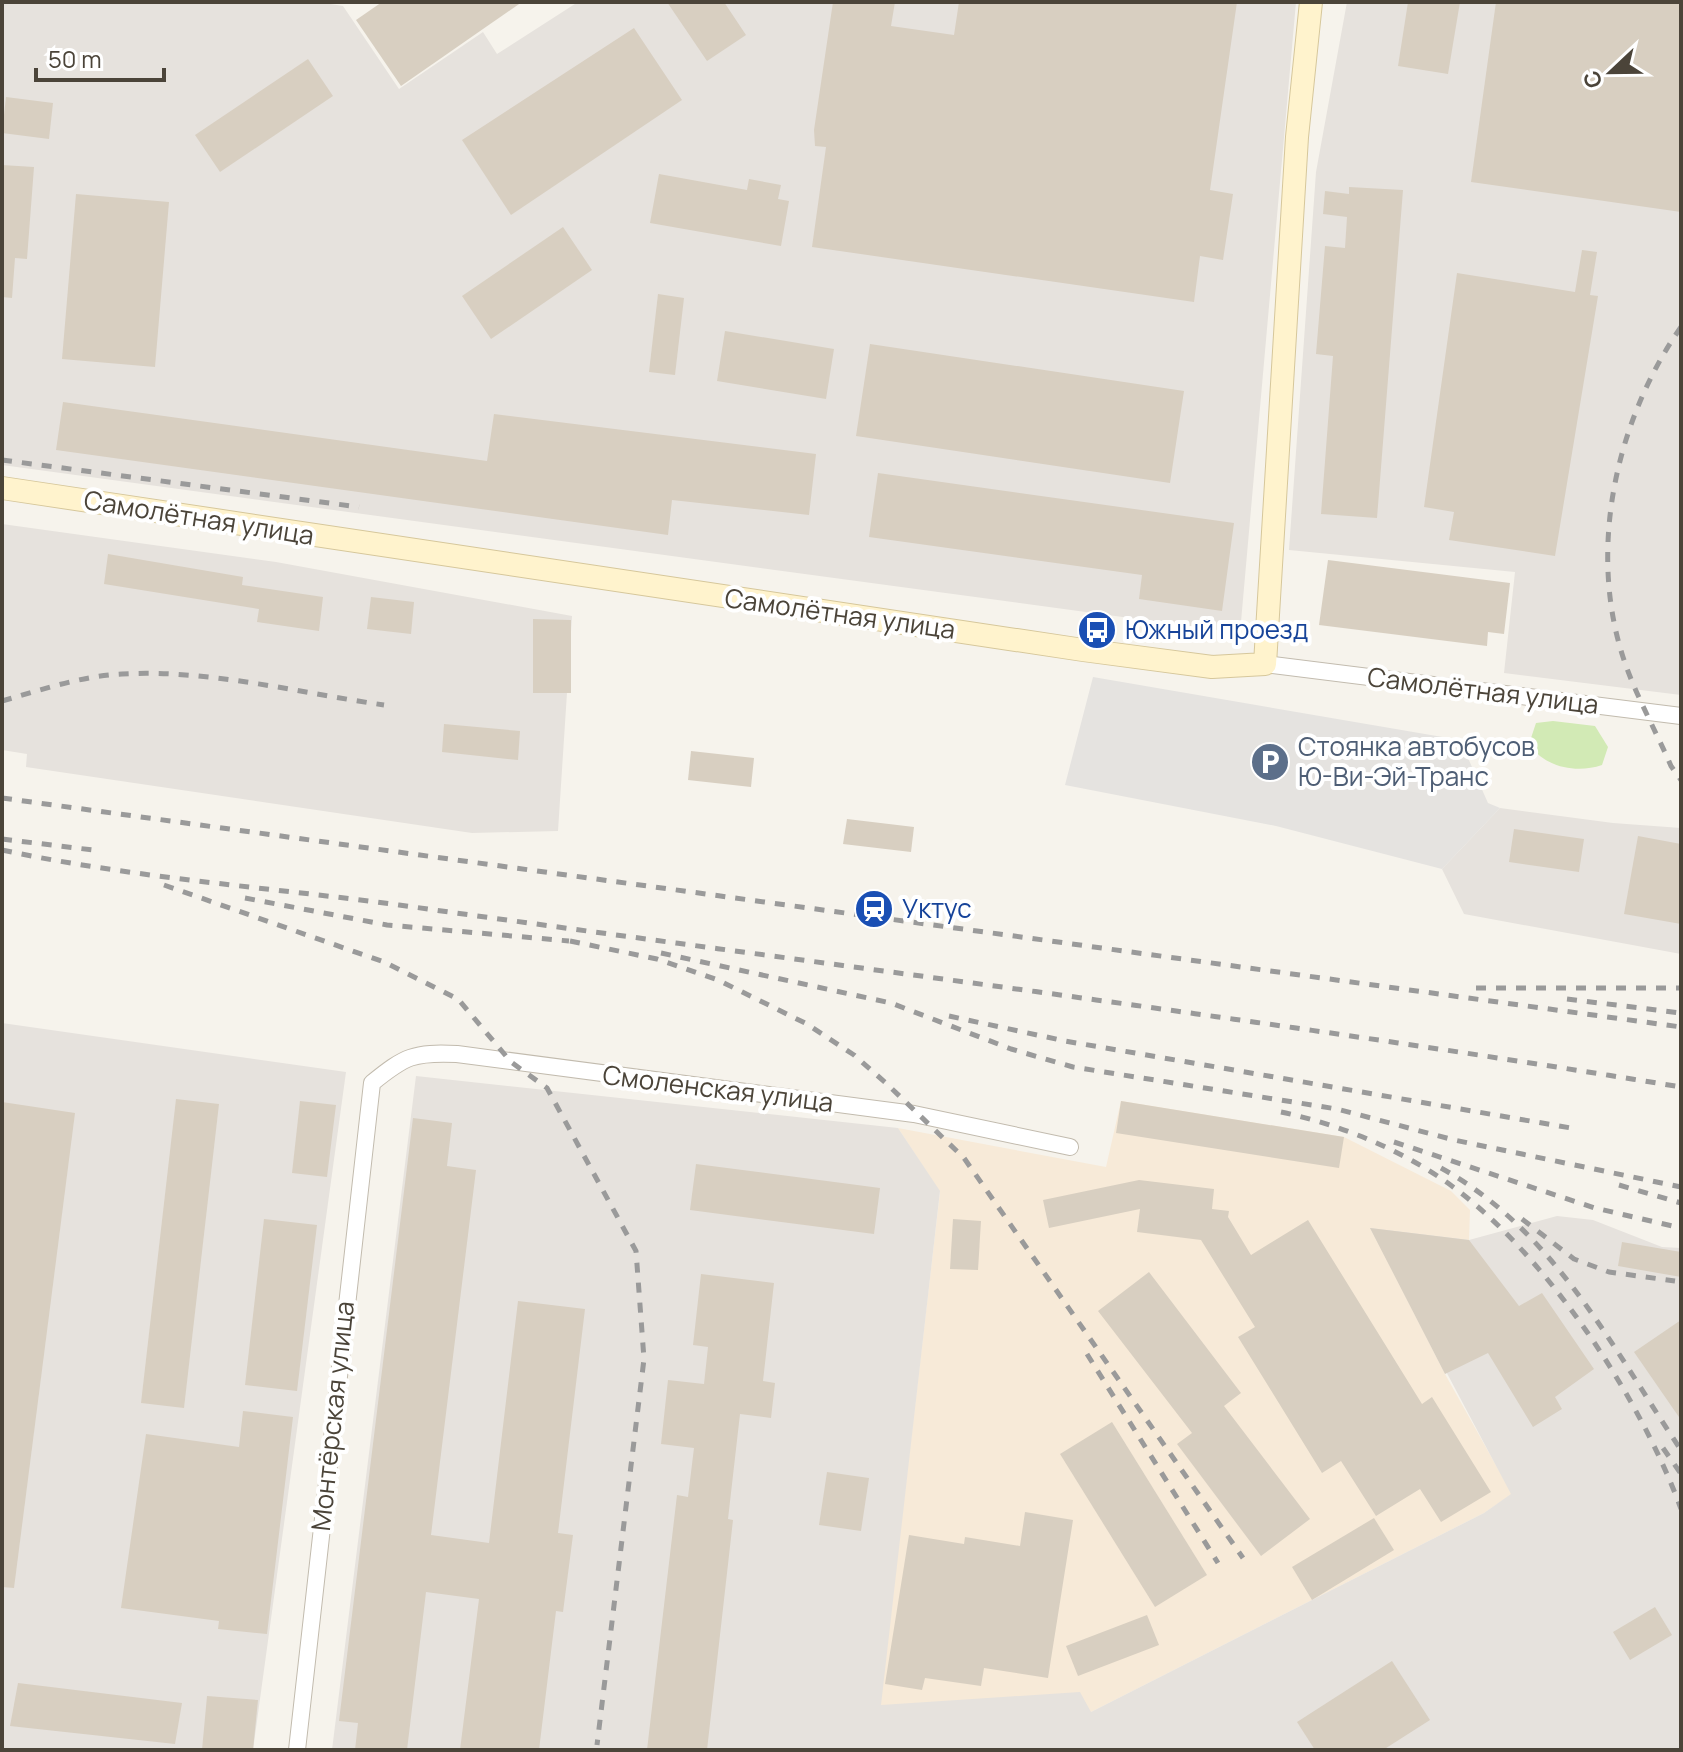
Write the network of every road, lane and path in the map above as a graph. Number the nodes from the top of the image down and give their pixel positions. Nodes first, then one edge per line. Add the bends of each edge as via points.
1 (1311, 2) edge
2 (2, 488) edge
3 (1265, 664) junction
4 (1681, 716) edge
5 (372, 1083) joint
6 (1070, 1147) dead end
7 (297, 1750) edge

1 - 3 main road via 1297,137
2 - 3 main road, Самолётная улица via 1068,648 1212,667
3 - 4 street, Самолётная улица
5 - 6 street, Смоленская улица via 403,1058 457,1054 914,1114
5 - 7 street, Монтёрская улица

